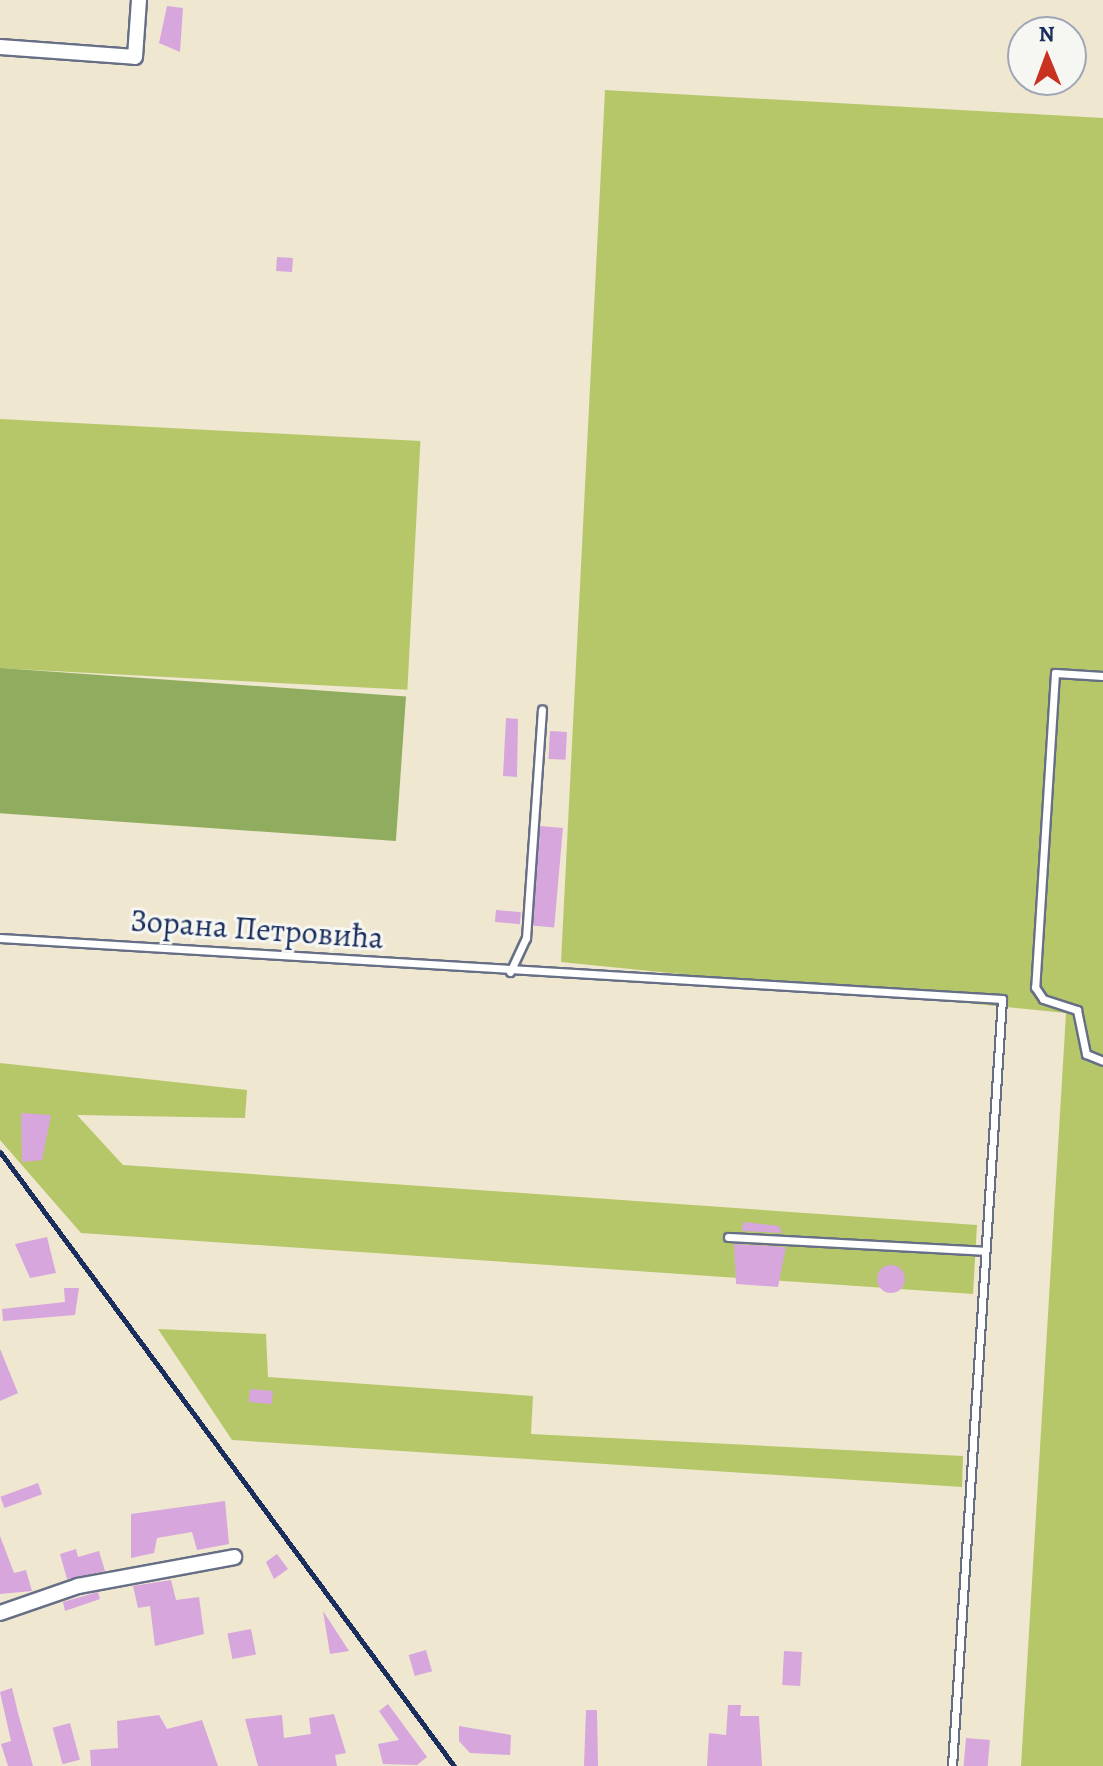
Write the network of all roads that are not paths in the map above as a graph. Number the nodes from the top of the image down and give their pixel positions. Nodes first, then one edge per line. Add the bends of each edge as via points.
1 (139, 0) edge
2 (0, 47) edge
3 (1103, 676) edge
4 (542, 710) dead end
5 (0, 938) edge
6 (510, 972) junction
7 (1103, 1061) edge
8 (728, 1237) dead end
9 (985, 1251) junction
10 (234, 1557) dead end
11 (0, 1613) edge
12 (952, 1766) edge

1 - 2 street via 135,57
3 - 7 lane via 1055,673 1035,987 1043,999 1077,1010 1086,1054
4 - 6 lane via 526,938
5 - 6 lane, Зорана Петровића
6 - 9 lane, Зорана Петровића via 1002,999
8 - 9 lane
9 - 12 lane
10 - 11 street via 78,1586

